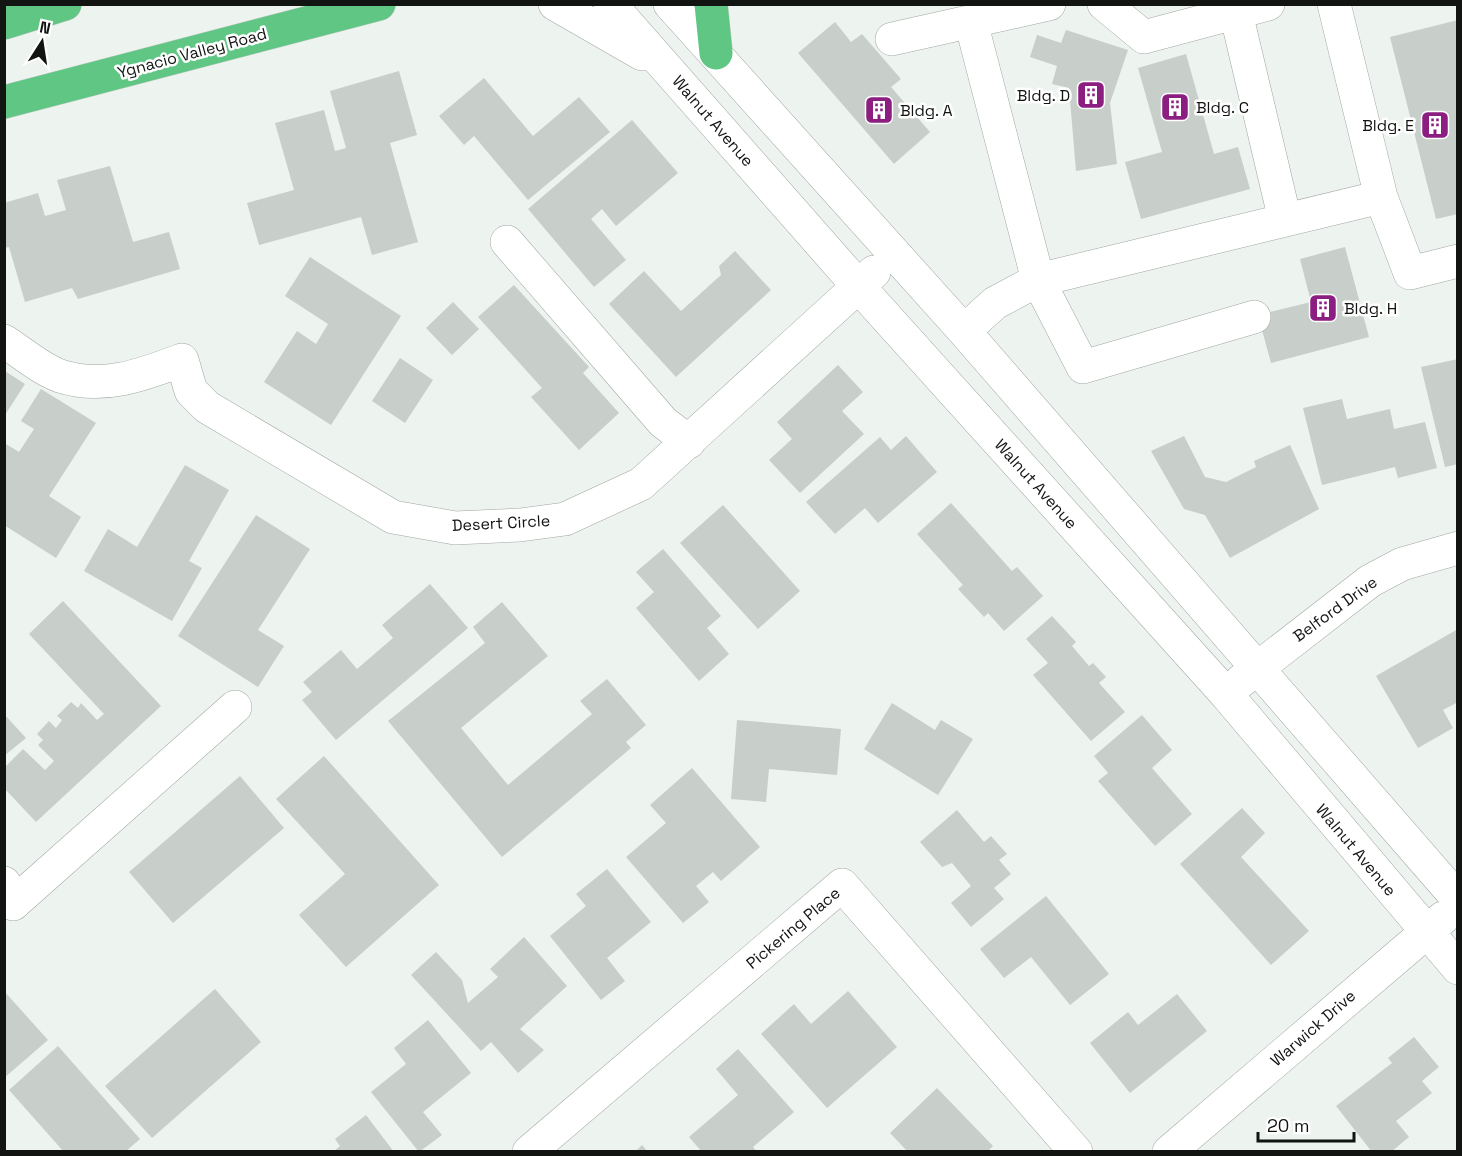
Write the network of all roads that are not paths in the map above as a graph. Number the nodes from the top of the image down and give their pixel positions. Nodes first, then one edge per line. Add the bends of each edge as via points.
1 (65, 4) edge
2 (379, 4) edge
3 (555, 4) edge
4 (610, 4) edge
5 (670, 4) edge
6 (711, 4) edge
7 (1049, 4) edge
8 (1104, 4) edge
9 (1268, 4) edge
10 (1334, 4) edge
11 (1236, 13) junction
12 (971, 22) junction
13 (4, 23) edge
14 (892, 39) dead end
15 (716, 53) junction
16 (666, 68) junction
17 (4, 102) edge
18 (1381, 197) junction
19 (1285, 220) junction
20 (507, 242) dead end
21 (893, 255) junction
22 (1458, 261) edge
23 (1038, 280) junction
24 (859, 287) junction
25 (1254, 317) dead end
26 (964, 331) junction
27 (4, 341) edge
28 (689, 442) junction
29 (1458, 548) edge
30 (1257, 668) junction
31 (1226, 694) junction
32 (235, 707) dead end
33 (1458, 899) edge
34 (8, 900) edge
35 (1458, 905) edge
36 (1426, 932) junction
37 (1458, 968) edge
38 (529, 1152) edge
39 (1076, 1152) edge
40 (1169, 1152) edge

1 - 13 highway
2 - 17 highway, Ygnacio Valley Road
3 - 16 street
4 - 16 street, Walnut Avenue
5 - 15 street
6 - 15 highway
7 - 12 street
8 - 11 street via 1144,37
9 - 11 street
10 - 18 street
11 - 19 street
12 - 14 street
12 - 23 street
15 - 21 street
16 - 24 street, Walnut Avenue
18 - 19 street
18 - 22 street via 1410,273
19 - 23 street
20 - 28 street via 663,422
21 - 24 street, Desert Circle
21 - 26 street
23 - 25 street via 1083,366
23 - 26 street via 995,303
24 - 28 street, Desert Circle
24 - 31 street, Walnut Avenue
26 - 30 street
27 - 28 street, Desert Circle via 58,375 90,382 130,379 182,360 191,391 207,407 393,516 455,528 565,519 641,484
29 - 30 street, Belford Drive via 1402,564 1370,582
30 - 31 street, Belford Drive
30 - 33 street
31 - 36 street, Walnut Avenue
32 - 34 street
35 - 36 street, Warwick Drive
36 - 37 street, Walnut Avenue
36 - 40 street, Warwick Drive
38 - 39 street, Pickering Place via 842,885

